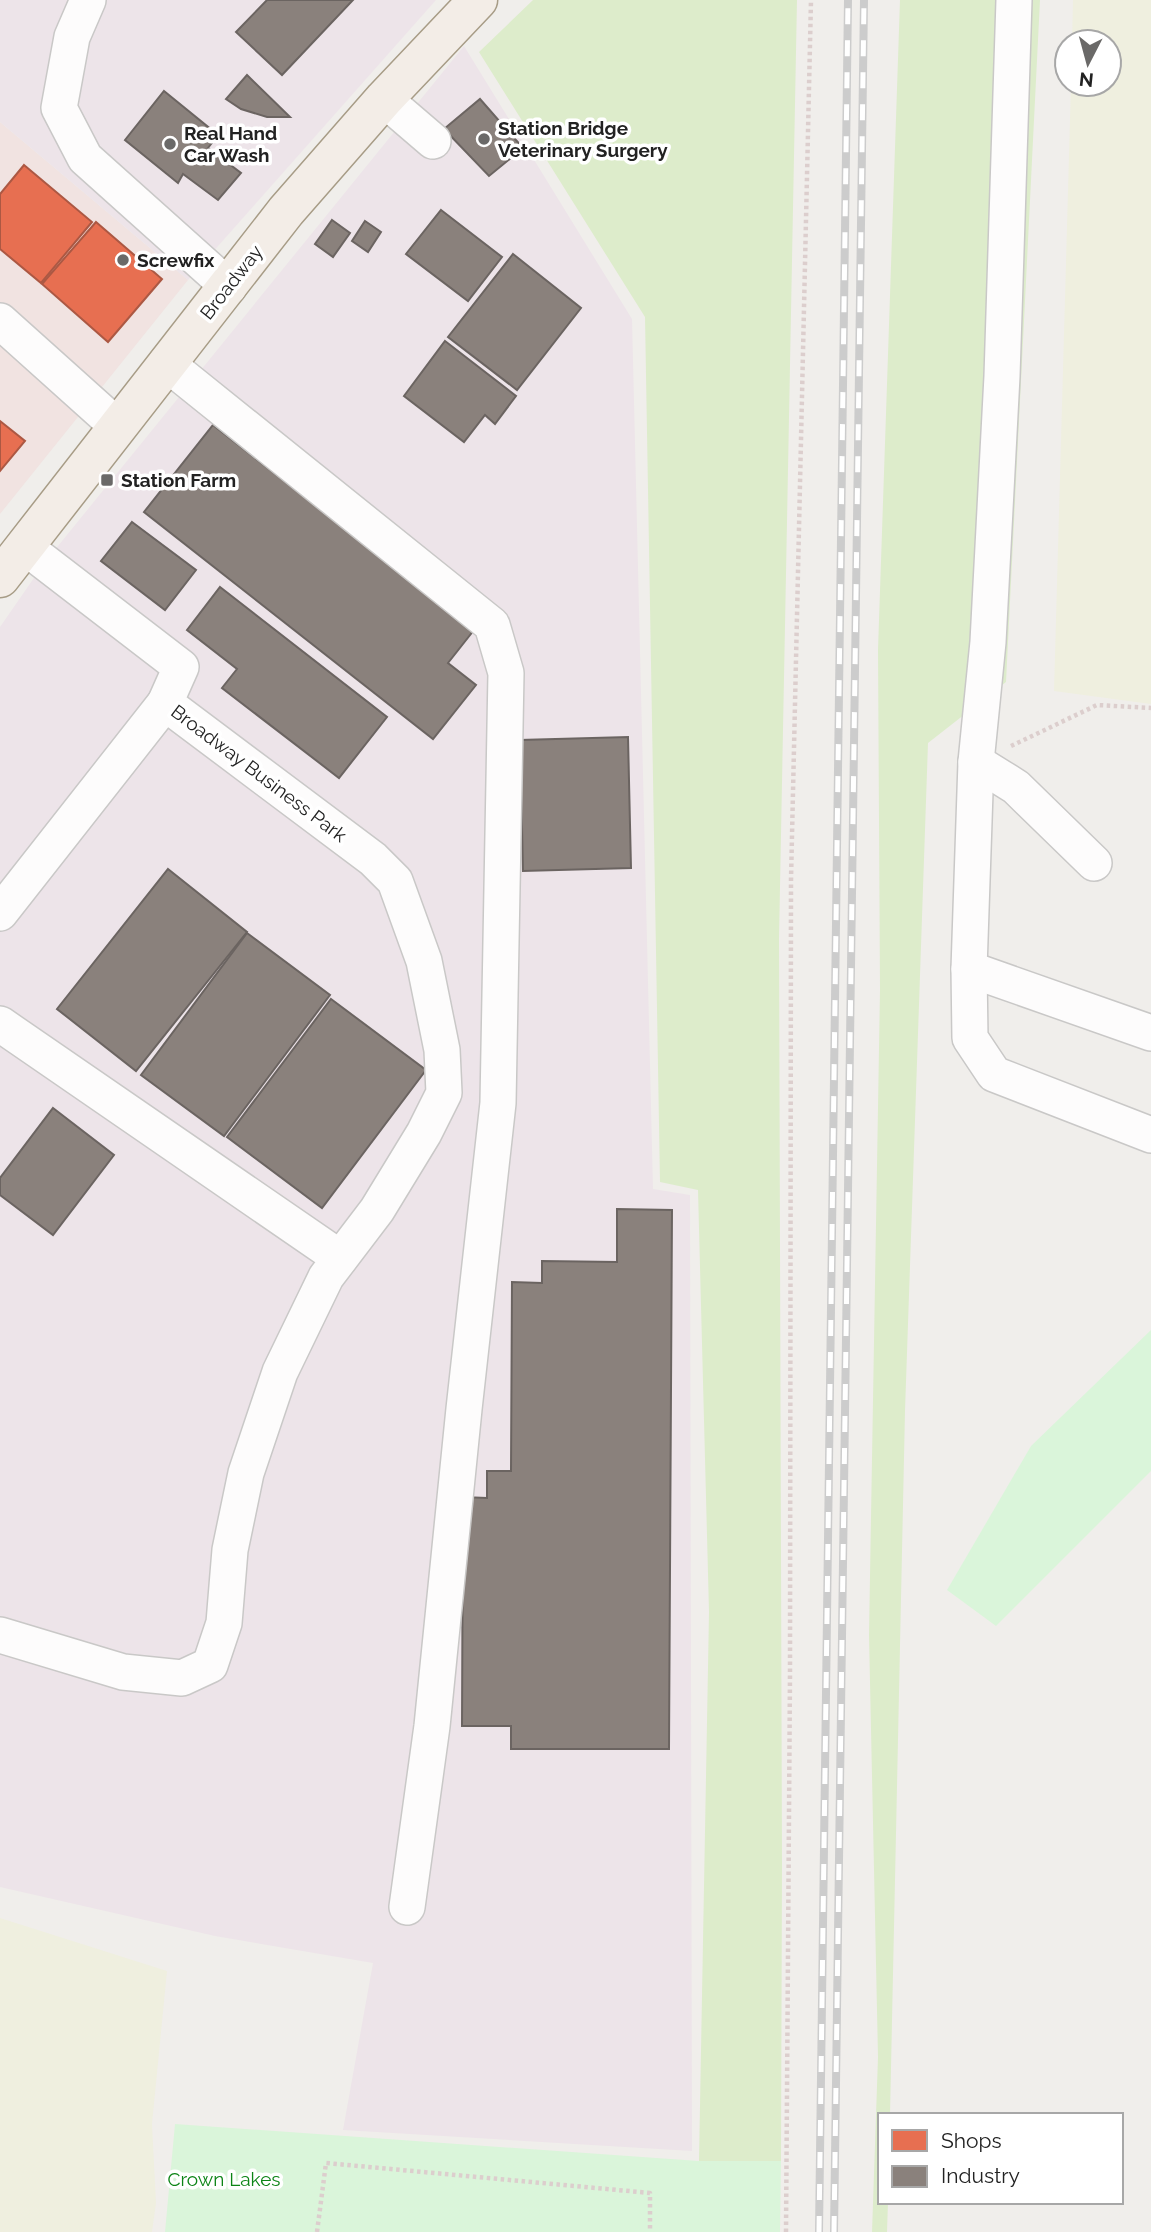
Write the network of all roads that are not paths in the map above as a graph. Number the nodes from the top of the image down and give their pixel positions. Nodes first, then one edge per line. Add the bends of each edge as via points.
1 (88, 0) edge
2 (478, 0) edge
3 (1014, 0) edge
4 (384, 99) junction
5 (433, 141) dead end
6 (229, 287) junction
7 (0, 321) edge
8 (166, 363) junction
9 (117, 426) junction
10 (24, 547) junction
11 (0, 578) edge
12 (165, 704) junction
13 (976, 762) junction
14 (1094, 863) dead end
15 (0, 912) edge
16 (969, 970) junction
17 (0, 1024) edge
18 (1151, 1033) edge
19 (1151, 1135) edge
20 (340, 1258) junction
21 (0, 1635) edge
22 (407, 1907) dead end

1 - 6 lane via 72,37 59,108 85,158
2 - 4 main road, Broadway
3 - 13 lane via 1002,376 988,642
4 - 5 lane
4 - 6 main road, Broadway via 286,211
6 - 8 main road, Broadway
7 - 9 lane
8 - 9 main road, Broadway
8 - 22 lane via 492,625 506,673 498,1103 432,1726
9 - 10 main road, Broadway
10 - 11 main road, Broadway
10 - 12 lane, Broadway Business Park via 181,667
12 - 15 lane
12 - 20 lane, Broadway Business Park via 396,881 424,961 442,1050 444,1093 377,1210
13 - 14 lane via 1016,787
13 - 16 lane
16 - 18 lane
16 - 19 lane via 970,1038 994,1074
17 - 20 lane
20 - 21 lane, Broadway Business Park via 326,1277 280,1372 246,1473 230,1550 224,1623 210,1665 182,1678 123,1672

